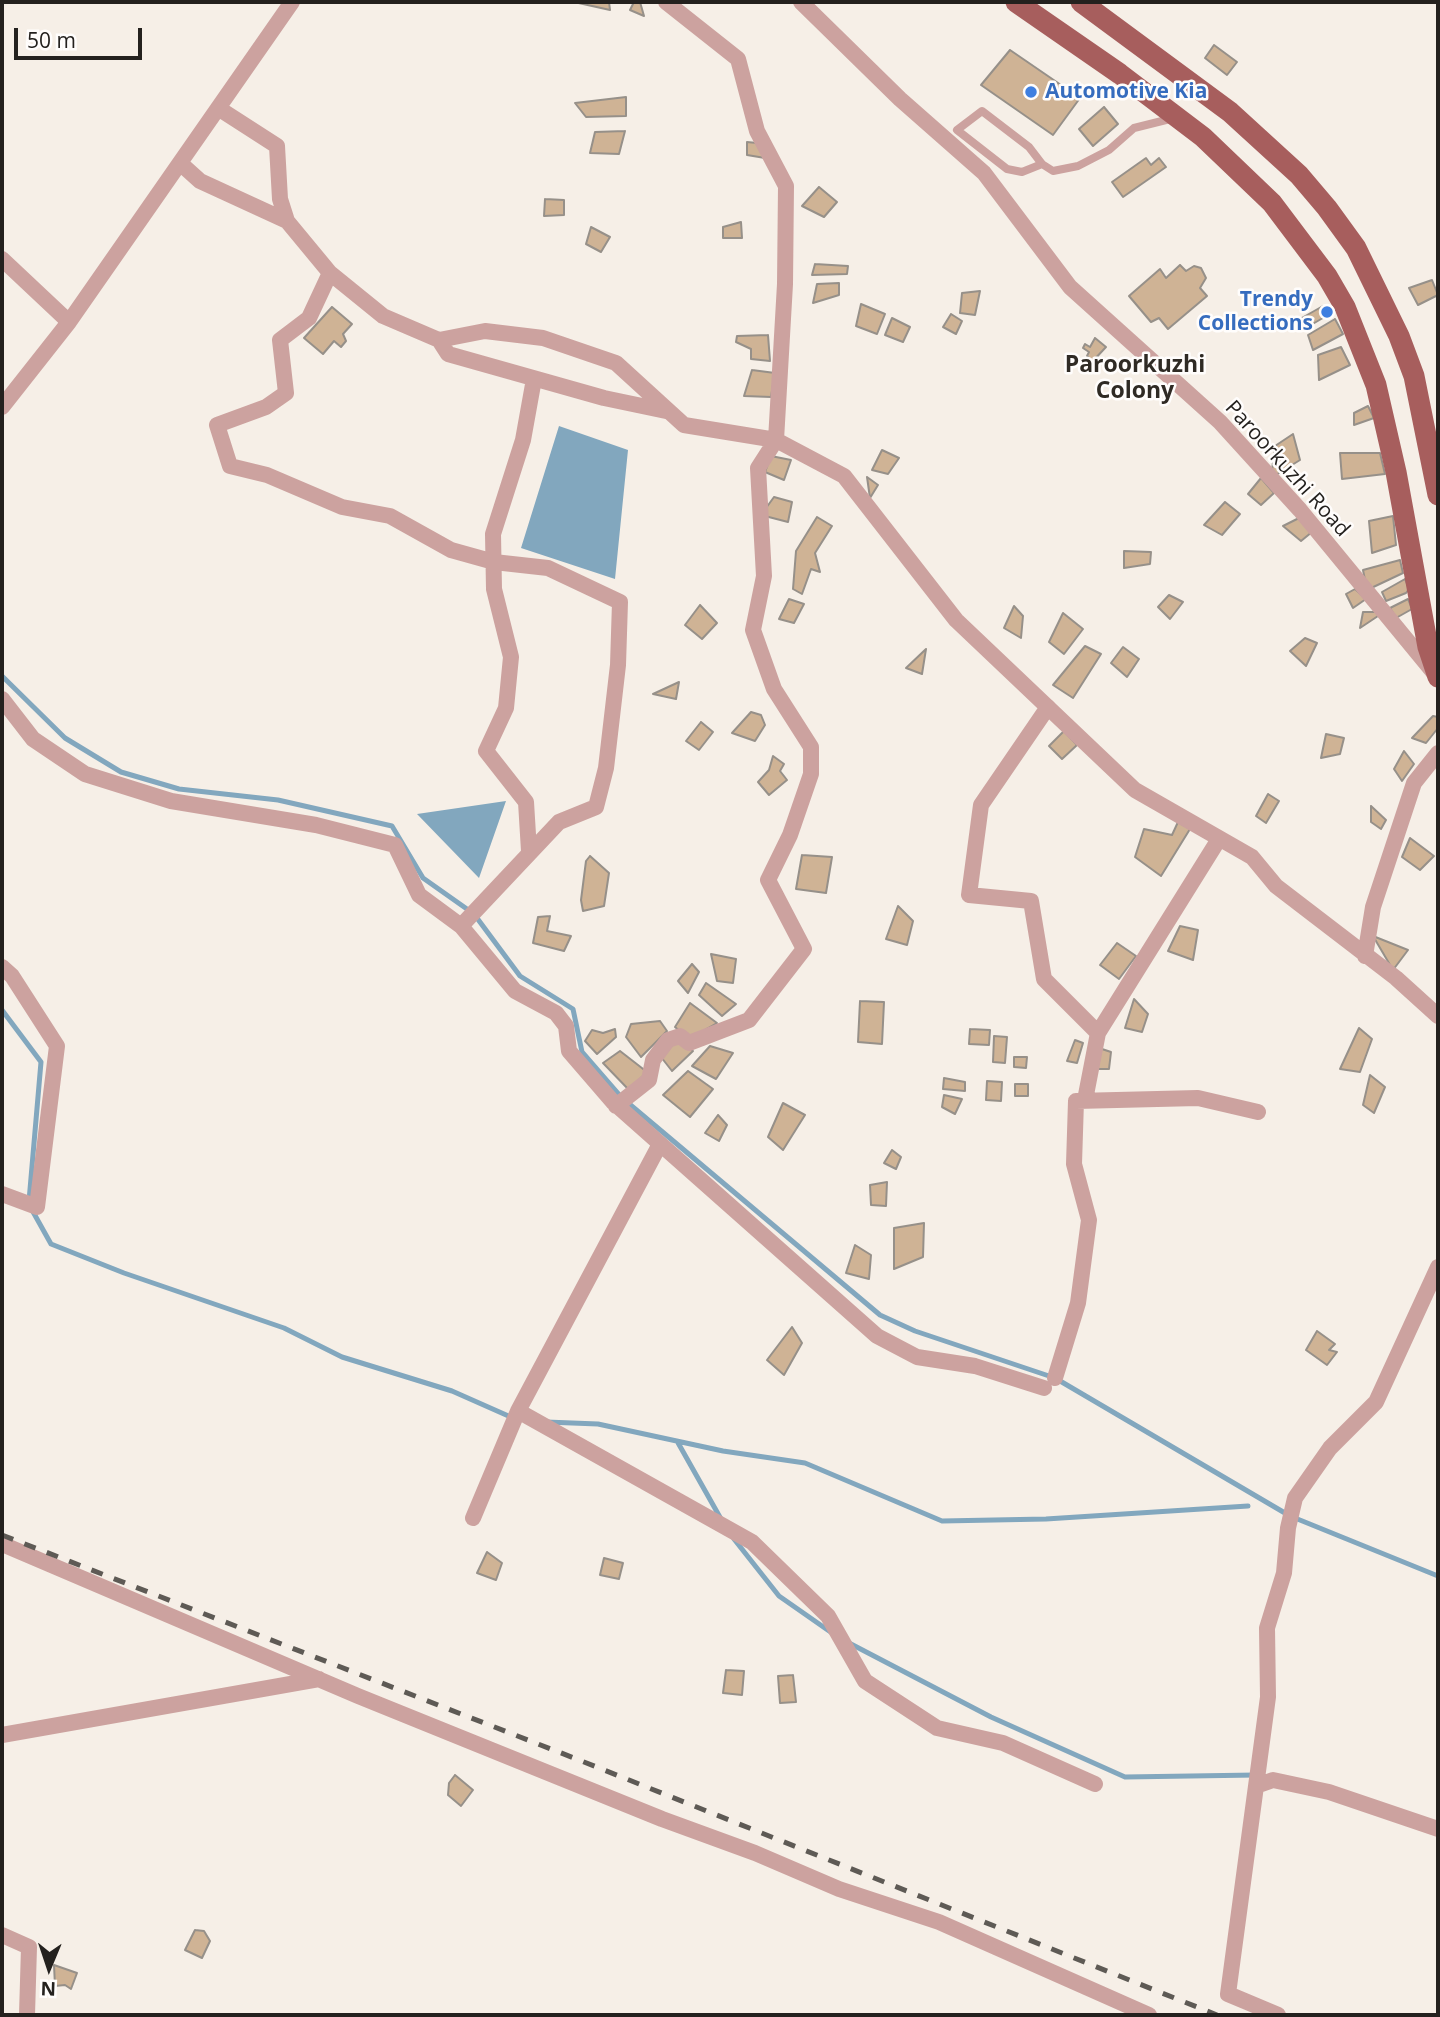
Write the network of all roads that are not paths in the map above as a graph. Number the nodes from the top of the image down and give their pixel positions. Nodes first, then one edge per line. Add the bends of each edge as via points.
1 (292, 2) edge
2 (666, 2) edge
3 (801, 2) edge
4 (1016, 2) edge
5 (1081, 2) edge
6 (218, 108) junction
7 (1177, 117) junction
8 (180, 163) junction
9 (1042, 164) junction
10 (287, 221) junction
11 (2, 259) edge
12 (330, 273) junction
13 (69, 322) junction
14 (439, 340) junction
15 (534, 379) junction
16 (2, 407) edge
17 (668, 411) junction
18 (776, 440) junction
19 (1438, 495) edge
20 (494, 562) junction
21 (1438, 677) edge
22 (2, 699) edge
23 (1048, 707) junction
24 (1438, 753) edge
25 (1219, 839) junction
26 (529, 851) junction
27 (461, 926) junction
28 (1365, 956) junction
29 (2, 967) edge
30 (1438, 1016) edge
31 (1098, 1033) junction
32 (1085, 1100) junction
33 (616, 1106) junction
34 (1258, 1112) dead end
35 (660, 1144) junction
36 (2, 1194) edge
37 (1438, 1267) edge
38 (518, 1411) junction
39 (473, 1518) dead end
40 (2, 1544) edge
41 (318, 1679) junction
42 (2, 1735) edge
43 (1095, 1784) dead end
44 (1256, 1787) junction
45 (1438, 1829) edge
46 (2, 1935) edge
47 (27, 2015) edge
48 (1149, 2015) edge
49 (1278, 2015) edge

1 - 6 street
2 - 18 street via 738,59 757,131 786,186
3 - 21 street, Paroorkuzhi Road via 984,173 1070,287 1220,422 1300,510
4 - 7 main road
5 - 19 main road via 1230,112 1299,174 1356,248 1399,336 1422,409
6 - 8 street
6 - 10 street via 277,146 280,199
7 - 9 lane via 1134,128 1109,150 1079,166 1053,171
7 - 21 main road via 1272,203 1299,235 1345,307 1376,385 1388,430 1428,647
8 - 10 street via 200,181
8 - 13 street
9 - 9 lane via 1029,146 982,111 957,130 1007,169 1022,172
10 - 12 street
11 - 13 street
12 - 14 street via 383,316
12 - 20 street via 309,318 280,340 286,393 266,407 217,425 230,467 267,475 342,507 390,516 451,550
13 - 16 street
14 - 15 street via 448,354
14 - 17 street via 485,331 543,338 616,363
15 - 17 street
15 - 20 street via 523,440 493,534
17 - 18 street via 684,425
18 - 23 street via 844,476 956,620
18 - 33 street via 758,468 764,576 753,630 774,689 811,747 811,774 768,880 804,949 748,1020 689,1043 680,1036 668,1040 653,1060 649,1080
20 - 26 street via 494,589 511,657 506,708 486,751 526,802
20 - 26 street via 548,568 620,602 606,768 596,807 559,822
22 - 27 street via 33,739 85,774 172,801 316,825 394,845 419,895
23 - 25 street via 1135,790
23 - 31 street via 981,805 969,895 1031,901 1044,979
24 - 28 street via 1414,783 1373,907
25 - 28 street via 1252,857 1276,886
25 - 31 street
26 - 27 street
27 - 33 street via 515,991 556,1013 566,1026 569,1051
28 - 30 street
29 - 36 street via 57,1046 30,1205
31 - 32 street
32 - 34 street via 1198,1098
32 - 35 street via 1076,1101 1074,1164 1089,1220 1078,1303 1050,1383 916,1357 877,1336
33 - 35 street
35 - 38 street
37 - 44 street via 1376,1402 1331,1448 1295,1498 1284,1573 1267,1628 1268,1697
38 - 39 street
38 - 43 street via 752,1542 828,1616 865,1681 937,1728 1003,1743
40 - 41 street
41 - 42 street
41 - 48 street via 839,1889 939,1923
44 - 45 street via 1273,1780 1329,1792
44 - 49 street via 1228,1994
46 - 47 street via 29,1947

